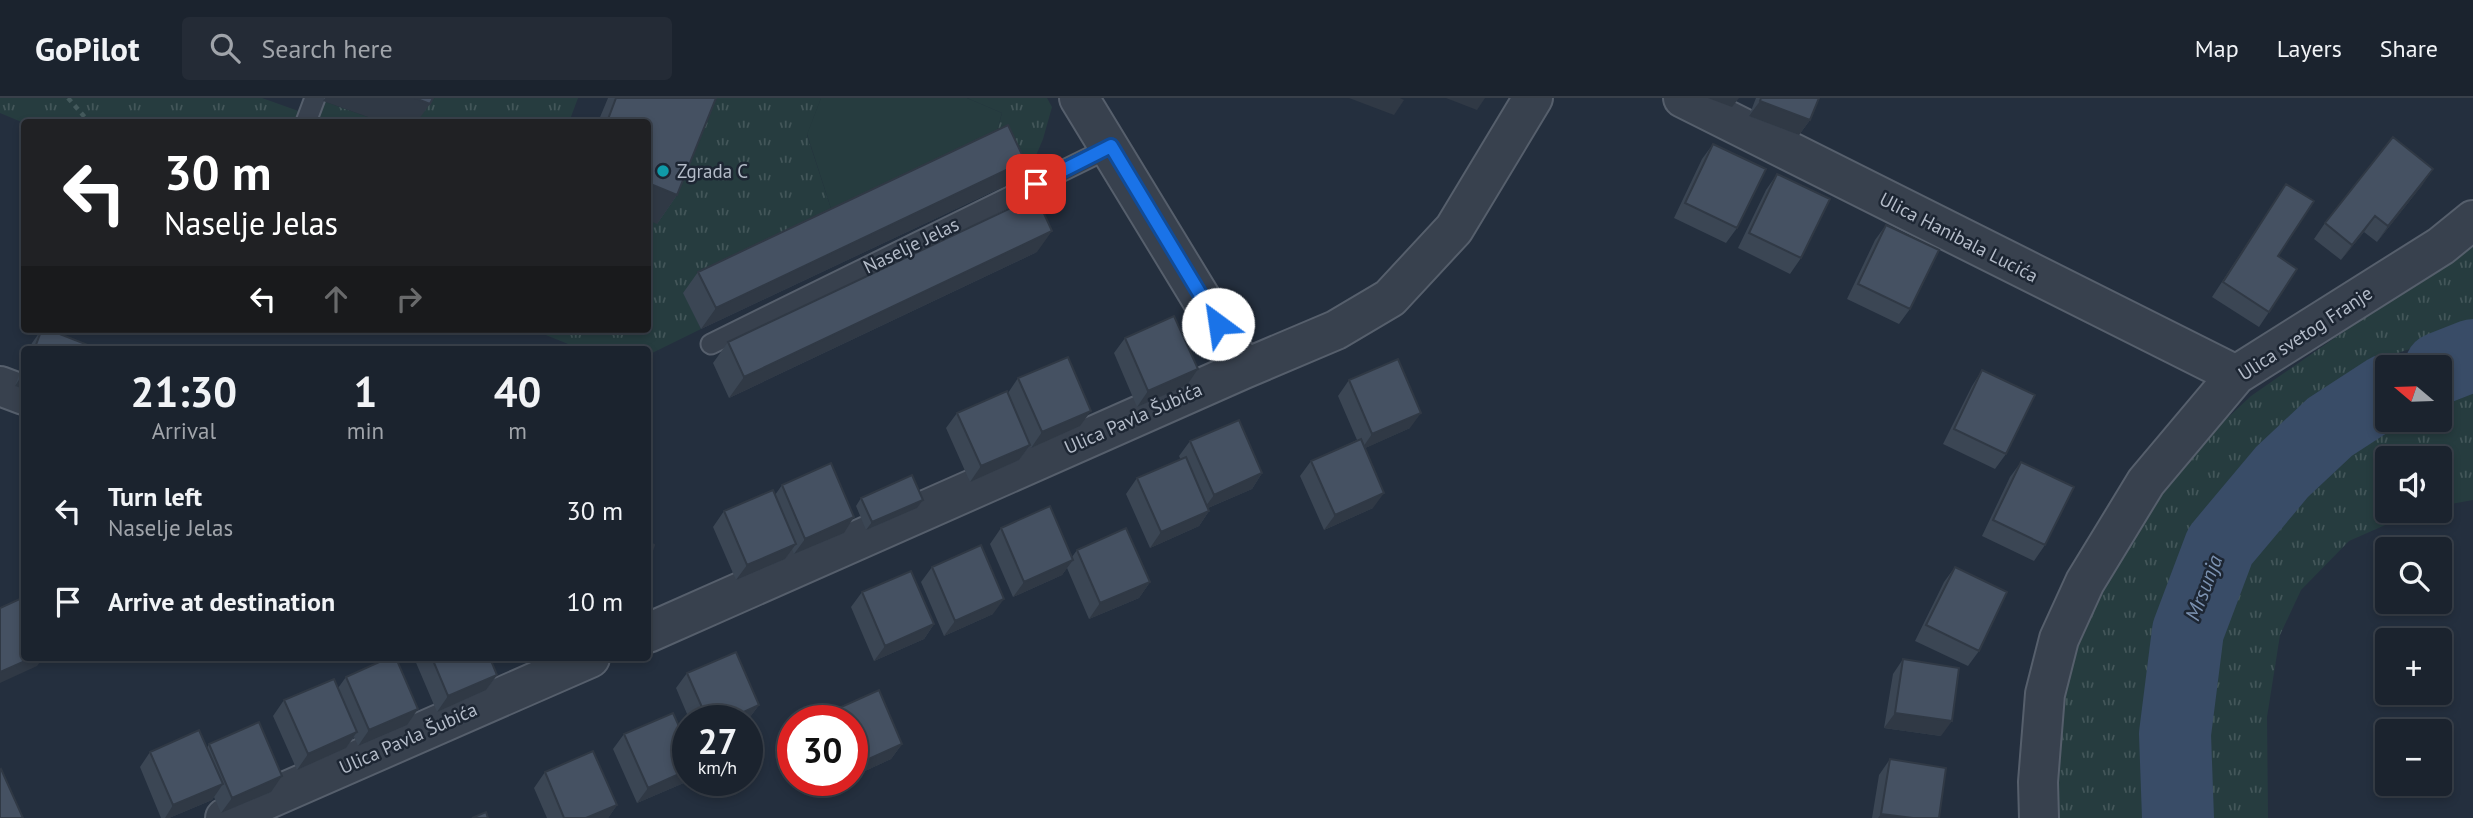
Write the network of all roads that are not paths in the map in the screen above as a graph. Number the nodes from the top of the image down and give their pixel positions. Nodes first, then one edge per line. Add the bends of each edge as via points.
1 (315, 98) edge
2 (1079, 98) edge
3 (1533, 98) edge
4 (1683, 98) edge
5 (307, 119) edge
6 (1111, 146) junction
7 (2473, 220) edge
8 (711, 344) dead end
9 (1244, 369) junction
10 (2236, 375) junction
11 (0, 386) edge
12 (21, 394) edge
13 (653, 626) edge
14 (583, 661) edge
15 (226, 818) edge
16 (2039, 818) edge

1 - 5 lane
2 - 6 street
3 - 9 street, Ulica Pavla Šubića via 1454,229 1390,298 1336,330
4 - 10 street, Ulica Hanibala Lucića
6 - 8 lane, Naselje Jelas
6 - 9 street
7 - 10 street, Ulica svetog Franje via 2441,246
9 - 13 street, Ulica Pavla Šubića
10 - 16 street, Ulica svetog Franje via 2146,481 2085,582 2059,639 2045,694
11 - 12 street
14 - 15 street, Ulica Pavla Šubića

